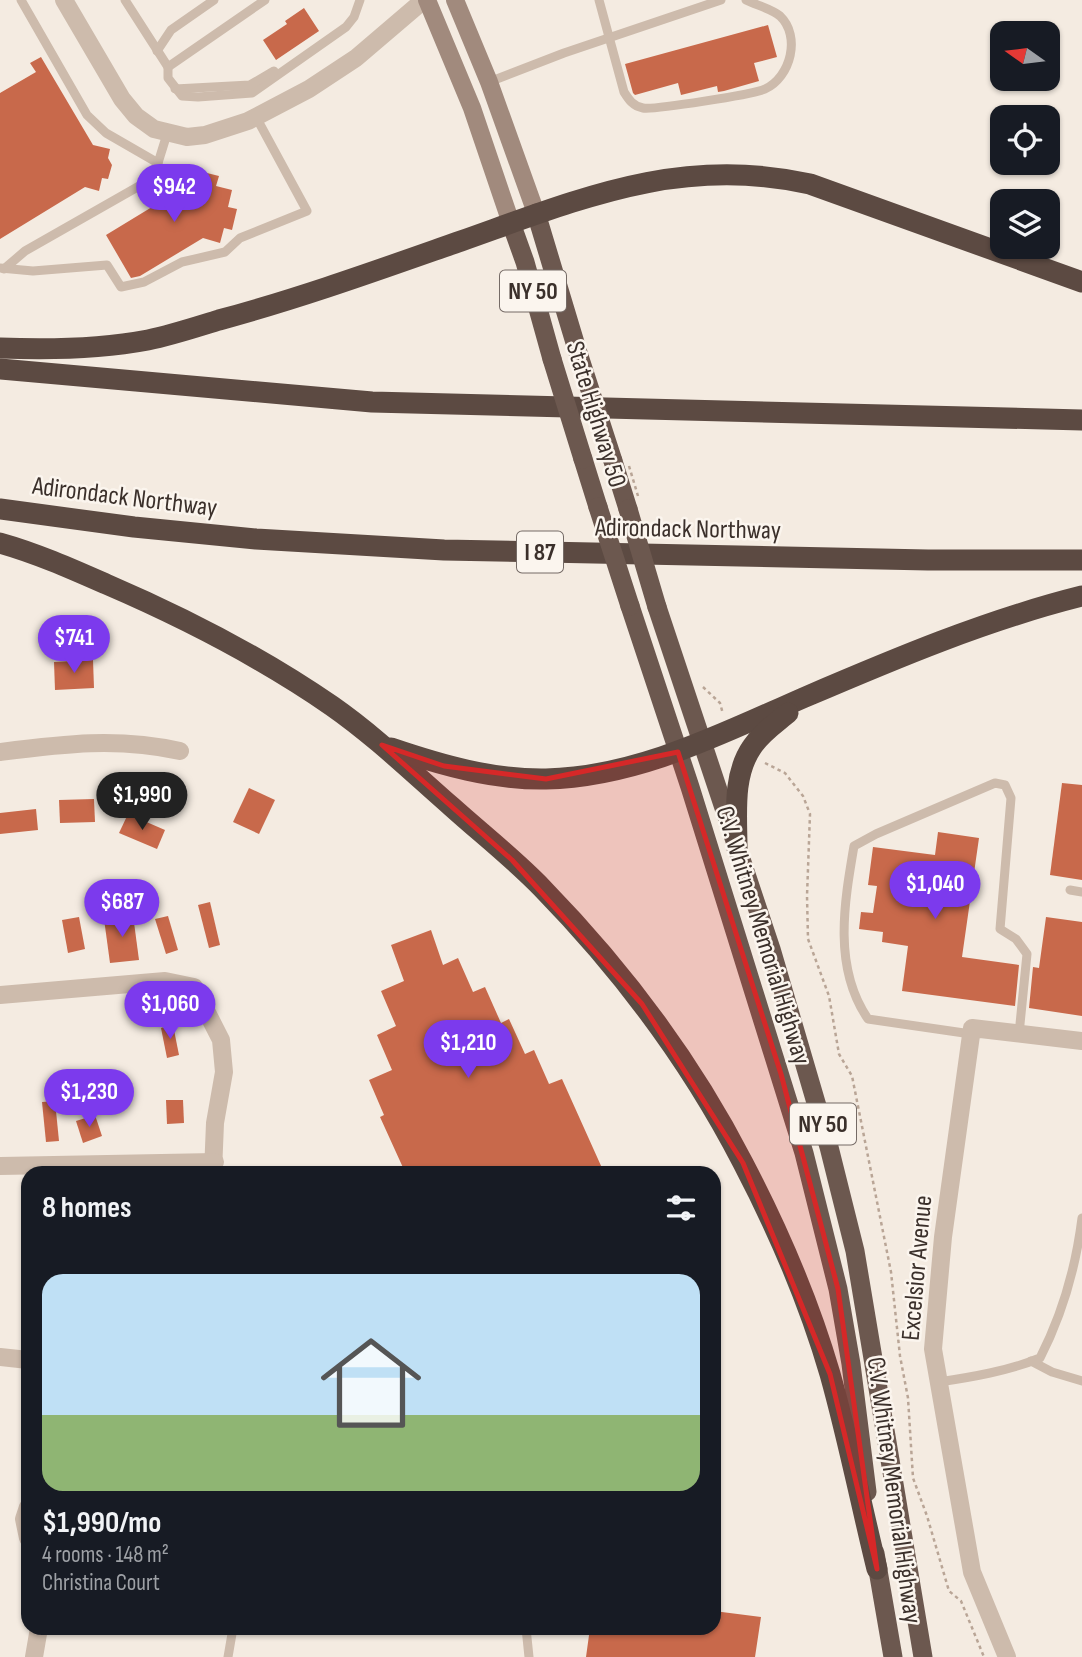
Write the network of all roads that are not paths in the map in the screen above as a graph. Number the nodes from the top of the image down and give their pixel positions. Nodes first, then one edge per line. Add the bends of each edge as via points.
1 (21, 0) edge
2 (64, 0) edge
3 (125, 0) edge
4 (214, 0) edge
5 (265, 0) edge
6 (359, 0) edge
7 (426, 0) edge
8 (455, 0) edge
9 (599, 0) edge
10 (721, 0) edge
11 (746, 0) edge
12 (610, 38) junction
13 (158, 51) junction
14 (168, 67) junction
15 (489, 82) junction
16 (256, 117) junction
17 (167, 134) junction
18 (158, 163) junction
19 (536, 213) junction
20 (511, 223) junction
21 (2, 269) edge
22 (1082, 282) edge
23 (0, 348) edge
24 (0, 369) edge
25 (1082, 420) edge
26 (0, 509) edge
27 (0, 543) edge
28 (1082, 560) edge
29 (1082, 596) edge
30 (630, 606) joint
31 (657, 607) joint
32 (809, 696) junction
33 (701, 742) junction
34 (382, 746) junction
35 (180, 751) dead end
36 (0, 752) edge
37 (678, 752) junction
38 (737, 849) junction
39 (1070, 890) dead end
40 (1082, 892) edge
41 (0, 995) edge
42 (971, 1034) junction
43 (1019, 1034) junction
44 (1082, 1041) edge
45 (0, 1166) edge
46 (21, 1166) edge
47 (214, 1166) edge
48 (1082, 1218) edge
49 (0, 1357) edge
50 (21, 1359) edge
51 (1031, 1361) junction
52 (1082, 1381) edge
53 (939, 1382) junction
54 (877, 1569) junction
55 (38, 1635) edge
56 (232, 1635) edge
57 (527, 1635) edge
58 (34, 1657) edge
59 (228, 1657) edge
60 (529, 1657) edge
61 (893, 1657) edge
62 (922, 1657) edge
63 (1007, 1657) edge

1 - 18 lane via 87,115 106,133
2 - 17 street via 122,99 136,116
3 - 13 lane
4 - 13 lane via 171,30
5 - 14 lane
6 - 14 lane via 346,27 252,93 182,96 168,78
7 - 16 street via 356,58
7 - 20 main road, State Highway 50 / NY 50 via 472,108
8 - 15 main road, State Highway 50 / NY 50
9 - 12 lane
10 - 12 lane
11 - 12 lane via 779,15 790,32 790,60 783,74 765,89 644,108 630,103 624,92
12 - 15 lane
13 - 14 lane
15 - 19 main road, State Highway 50 / NY 50
16 - 17 street via 205,135
16 - 21 lane via 307,211 240,238 225,252 183,261 144,282 121,287 107,265
17 - 18 lane
18 - 21 lane via 148,181 25,251
19 - 20 highway
19 - 22 highway via 618,187 668,178 771,177 833,191
19 - 31 highway, State Highway 50 / NY 50, bridge via 579,356 634,505
20 - 23 highway via 304,296 148,340
20 - 30 highway, State Highway 50 / NY 50, bridge
24 - 25 highway via 372,402
26 - 28 highway, Adirondack Northway / I 87 via 257,540 444,550
27 - 34 highway via 141,599 215,635 335,708
29 - 32 highway via 999,620
30 - 37 highway, C.V. Whitney Memorial Highway / NY 50
31 - 33 highway, C.V. Whitney Memorial Highway / NY 50
32 - 33 highway
32 - 38 highway via 762,734 748,755 738,779
33 - 37 highway
33 - 38 highway, C.V. Whitney Memorial Highway / NY 50
34 - 37 highway via 444,766 546,779 636,765
34 - 54 highway via 568,915 635,995 705,1095 765,1207 811,1318 830,1374
35 - 36 street via 114,742
37 - 54 highway, C.V. Whitney Memorial Highway / NY 50 via 781,1074 838,1289
38 - 62 highway, C.V. Whitney Memorial Highway / NY 50 via 798,1036 855,1251
39 - 40 lane
41 - 47 street via 165,981 194,987 221,1040 224,1072
42 - 43 street via 972,1028
42 - 43 lane via 868,1019 858,1005 847,971 843,928 854,846 995,783 1005,785 1011,798 1000,929 1016,939 1027,954
42 - 53 street, Excelsior Avenue via 943,1237 933,1349
43 - 44 street
45 - 46 street
48 - 51 lane via 1078,1249 1053,1332 1040,1358
49 - 50 street
51 - 52 lane
51 - 53 lane
53 - 63 street, Excelsior Avenue via 972,1572
54 - 61 highway, C.V. Whitney Memorial Highway / NY 50
55 - 58 street
56 - 59 lane
57 - 60 lane

